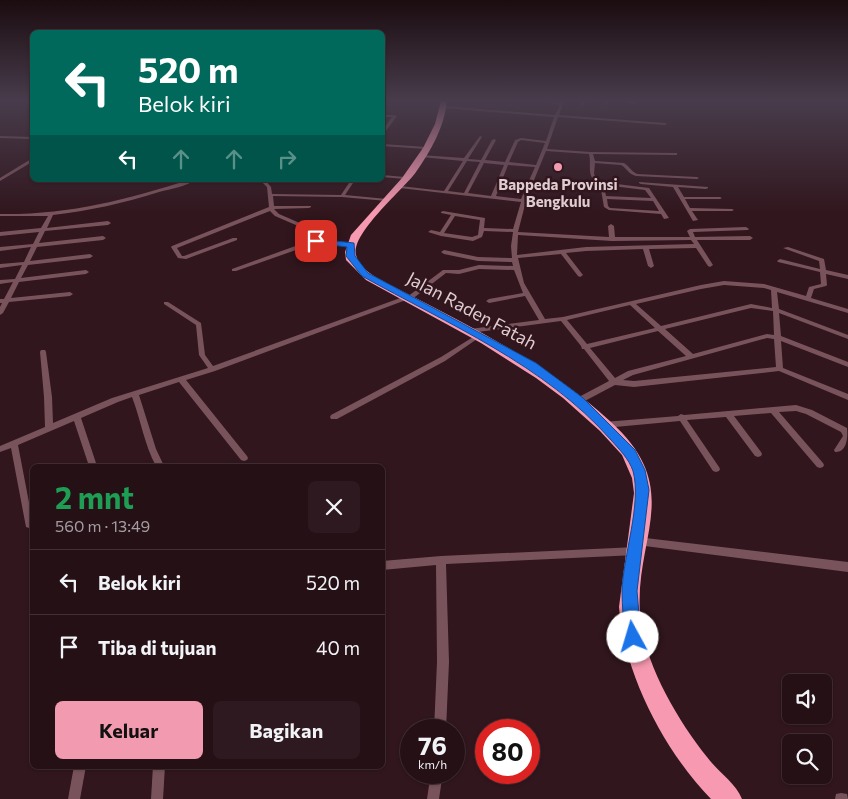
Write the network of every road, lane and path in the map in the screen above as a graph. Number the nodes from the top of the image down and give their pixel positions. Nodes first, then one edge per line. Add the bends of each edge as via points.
1 (430, 138) edge
2 (479, 138) edge
3 (548, 138) edge
4 (494, 140) dead end
5 (547, 142) junction
6 (385, 146) edge
7 (545, 150) junction
8 (424, 152) junction
9 (591, 153) junction
10 (676, 154) dead end
11 (464, 160) junction
12 (30, 161) edge
13 (481, 161) junction
14 (594, 162) junction
15 (508, 163) junction
16 (536, 166) junction
17 (666, 176) junction
18 (385, 177) edge
19 (696, 178) dead end
20 (0, 180) edge
21 (619, 181) dead end
22 (187, 182) edge
23 (264, 182) edge
24 (352, 182) edge
25 (403, 182) junction
26 (602, 184) junction
27 (668, 185) junction
28 (675, 186) junction
29 (706, 188) dead end
30 (445, 192) junction
31 (271, 195) junction
32 (464, 195) junction
33 (342, 196) junction
34 (493, 197) junction
35 (605, 197) junction
36 (682, 198) junction
37 (720, 198) dead end
38 (387, 200) junction
39 (655, 200) junction
40 (523, 201) junction
41 (309, 207) dead end
42 (272, 208) junction
43 (690, 209) junction
44 (732, 210) dead end
45 (443, 212) dead end
46 (662, 213) junction
47 (51, 214) junction
48 (454, 214) junction
49 (0, 216) edge
50 (666, 218) dead end
51 (695, 220) dead end
52 (108, 223) dead end
53 (611, 226) dead end
54 (44, 229) junction
55 (483, 229) junction
56 (746, 229) dead end
57 (431, 232) dead end
58 (516, 232) junction
59 (0, 234) edge
60 (441, 234) junction
61 (578, 237) junction
62 (692, 237) junction
63 (103, 238) dead end
64 (750, 238) dead end
65 (235, 239) dead end
66 (612, 239) junction
67 (316, 241) junction
68 (35, 245) junction
69 (351, 245) junction
70 (697, 246) junction
71 (786, 248) dead end
72 (0, 249) edge
73 (646, 249) junction
74 (580, 250) junction
75 (444, 252) dead end
76 (563, 253) junction
77 (90, 256) dead end
78 (515, 259) junction
79 (780, 261) dead end
80 (26, 262) junction
81 (710, 265) dead end
82 (0, 266) edge
83 (651, 266) dead end
84 (517, 268) junction
85 (234, 270) dead end
86 (86, 272) dead end
87 (823, 273) junction
88 (580, 275) dead end
89 (848, 277) edge
90 (19, 279) junction
91 (0, 282) edge
92 (774, 289) junction
93 (70, 294) dead end
94 (526, 294) junction
95 (407, 298) junction
96 (808, 299) junction
97 (4, 300) edge
98 (490, 301) dead end
99 (166, 303) dead end
100 (631, 303) junction
101 (776, 310) junction
102 (848, 311) edge
103 (0, 313) edge
104 (564, 319) junction
105 (542, 321) junction
106 (658, 328) junction
107 (474, 333) junction
108 (778, 336) junction
109 (848, 337) edge
110 (584, 347) junction
111 (44, 352) dead end
112 (691, 356) junction
113 (848, 365) edge
114 (212, 368) junction
115 (780, 369) junction
116 (181, 380) junction
117 (614, 382) junction
118 (135, 394) junction
119 (848, 397) edge
120 (578, 401) junction
121 (773, 410) junction
122 (729, 415) junction
123 (76, 416) junction
124 (334, 417) dead end
125 (682, 417) junction
126 (604, 425) junction
127 (49, 428) junction
128 (14, 443) junction
129 (0, 450) edge
130 (838, 450) dead end
131 (758, 454) dead end
132 (244, 458) dead end
133 (91, 464) edge
134 (159, 464) edge
135 (820, 465) dead end
136 (716, 469) dead end
137 (29, 524) dead end
138 (636, 546) junction
139 (442, 560) junction
140 (385, 566) edge
141 (848, 567) edge
142 (440, 719) edge
143 (79, 769) edge
144 (159, 769) edge
145 (436, 784) edge
146 (74, 799) edge
147 (156, 799) edge
148 (433, 799) edge
149 (729, 799) edge

1 - 8 highway
2 - 11 street
3 - 5 street
4 - 13 street
5 - 7 street
5 - 15 street via 517,140
6 - 8 street
7 - 9 street
7 - 16 street
8 - 11 street
8 - 25 highway
9 - 10 street
9 - 14 street
11 - 13 street
11 - 30 street
12 - 20 street
13 - 15 street
13 - 32 street
14 - 17 street via 624,165 634,174
14 - 26 street via 594,179
15 - 16 street
15 - 34 street
16 - 40 street
17 - 19 street
17 - 27 street
18 - 25 street
21 - 27 street
22 - 47 street via 120,202
23 - 31 street
24 - 33 street
25 - 30 street
25 - 38 highway
26 - 35 street
26 - 39 street via 645,188
27 - 28 street
28 - 29 street
28 - 36 street
30 - 32 street
31 - 33 street
31 - 42 street
32 - 34 street
33 - 38 street
34 - 40 street
35 - 39 street
35 - 46 street via 606,207 612,210
36 - 37 street
36 - 43 street
38 - 69 highway
39 - 46 street
40 - 58 street
41 - 42 street
42 - 65 street via 174,247 184,258
42 - 67 street via 279,217 304,227
43 - 44 street
43 - 51 street
45 - 48 street
46 - 50 street
47 - 49 street
47 - 54 street
48 - 55 street via 482,218
48 - 60 street
52 - 54 street
53 - 66 street
54 - 59 street
54 - 68 street
55 - 58 street
55 - 60 street via 480,236 473,239
56 - 62 street via 694,230 690,232
57 - 60 street
58 - 61 street
58 - 78 street
61 - 66 street
61 - 74 street
62 - 64 street
62 - 66 street
62 - 70 street
63 - 68 street
67 - 69 street
67 - 85 street
68 - 72 street
68 - 80 street
69 - 95 highway, Jalan Raden Fatah via 350,256 361,271
70 - 73 street
70 - 81 street
71 - 87 street via 821,258
73 - 74 street
73 - 83 street
74 - 76 street
75 - 78 street via 478,259
76 - 78 street
76 - 88 street
77 - 80 street
78 - 84 street
79 - 87 street
80 - 82 street
80 - 90 street
84 - 94 street
84 - 95 street via 479,267 444,272
86 - 90 street
87 - 89 street
87 - 96 street via 824,285 811,288
90 - 91 street
90 - 97 street
92 - 96 street
92 - 100 street via 746,284 713,284
92 - 101 street
93 - 97 street
94 - 98 street
94 - 105 street
95 - 107 highway, Jalan Raden Fatah
95 - 114 street
96 - 102 street
97 - 103 street
99 - 114 street via 199,324 202,355
100 - 104 street
100 - 106 street
101 - 106 street via 746,307
101 - 108 street
101 - 109 street
104 - 105 street
104 - 110 street
105 - 107 street
106 - 110 street
106 - 112 street
107 - 120 highway, Jalan Raden Fatah via 524,360
107 - 124 street via 443,359
108 - 112 street via 760,337
108 - 113 street
108 - 115 street
110 - 117 street
111 - 127 street
112 - 117 street via 631,373
114 - 116 street
115 - 117 street via 634,384
115 - 119 street
116 - 118 street
116 - 132 street
117 - 120 street
118 - 123 street
118 - 134 street via 144,414 149,445
120 - 126 highway, Jalan Raden Fatah
121 - 122 street
121 - 130 street via 800,409 841,428 847,436
121 - 135 street
122 - 125 street
122 - 131 street
123 - 127 street
123 - 133 street
125 - 126 street
125 - 136 street
126 - 138 highway, Jalan Raden Fatah via 630,454 639,470 642,504
127 - 128 street
128 - 129 street
128 - 137 street
138 - 139 street
138 - 141 street
138 - 149 highway, Jalan Raden Fatah via 629,604 633,637 643,671 682,744
139 - 140 street
139 - 142 street
143 - 146 street
144 - 147 street
145 - 148 street

